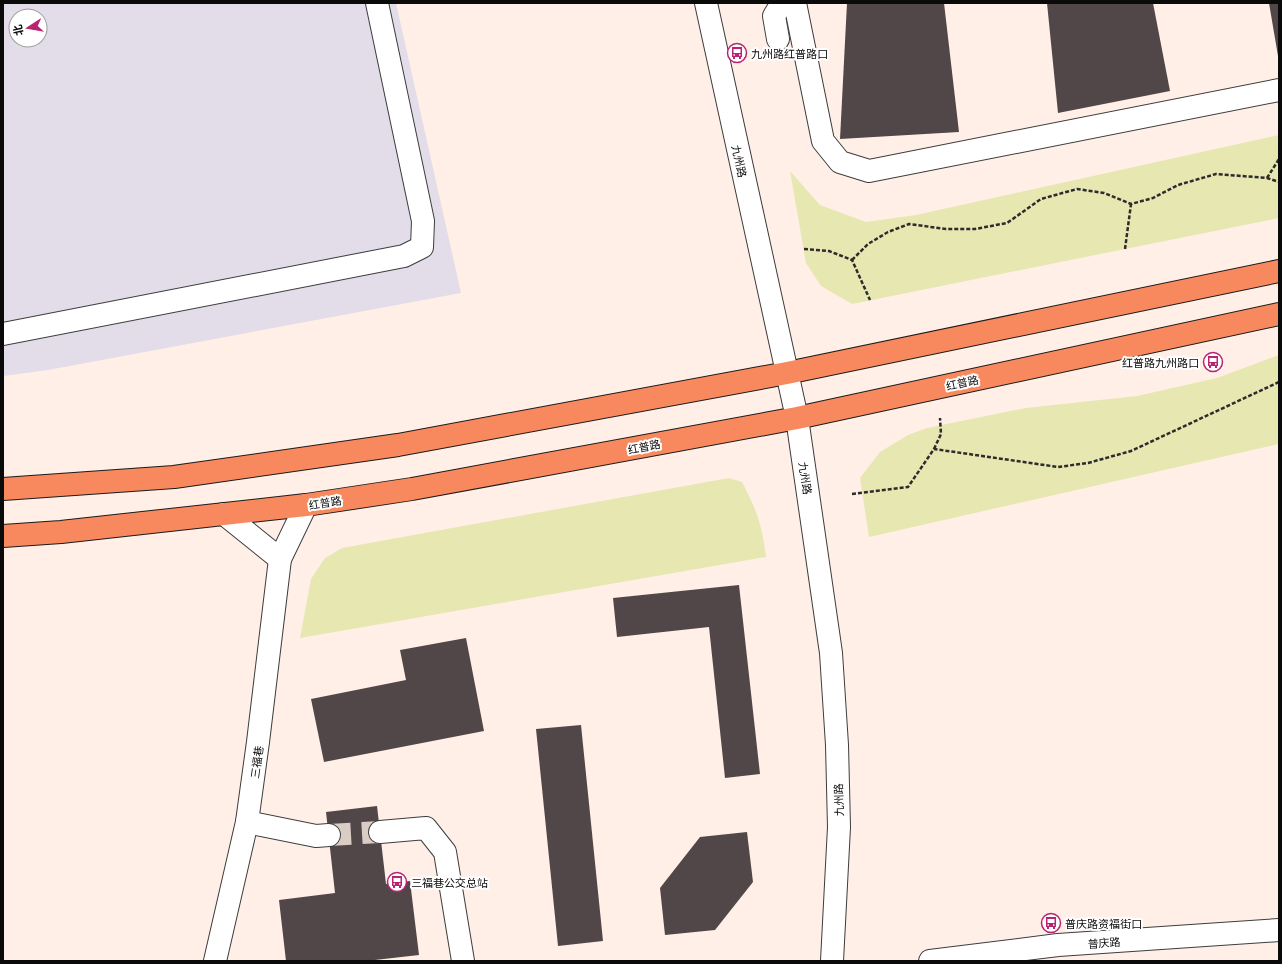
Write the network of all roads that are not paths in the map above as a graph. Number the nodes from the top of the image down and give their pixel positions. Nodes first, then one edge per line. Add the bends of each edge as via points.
1 (376, 3) edge
2 (706, 3) edge
3 (782, 3) edge
4 (796, 3) edge
5 (778, 39) dead end
6 (1279, 90) edge
7 (1279, 271) edge
8 (1279, 314) edge
9 (3, 334) edge
10 (787, 373) junction
11 (797, 418) junction
12 (3, 490) edge
13 (306, 506) junction
14 (224, 514) junction
15 (3, 536) edge
16 (280, 559) junction
17 (247, 822) junction
18 (380, 832) tunnel mouth
19 (328, 835) tunnel mouth
20 (1279, 930) edge
21 (215, 961) edge
22 (463, 961) edge
23 (832, 961) edge
24 (930, 961) edge

1 - 9 street via 423,221 422,247 404,256
2 - 10 street, 九州路
3 - 5 street via 774,16
4 - 6 street via 823,141 840,162 869,171
7 - 10 main road
8 - 11 main road, 红普路
10 - 11 street, 九州路
10 - 12 main road via 398,445 174,477
11 - 13 main road, 红普路
11 - 23 street, 九州路 via 831,653 839,827
13 - 14 main road, 红普路
13 - 16 street, 三福巷
14 - 15 main road, 红普路
14 - 16 street
16 - 17 street, 三福巷
17 - 19 street via 316,836
17 - 21 street, 三福巷
18 - 22 street via 426,828 445,852
20 - 24 street, 普庆路 via 1058,945

